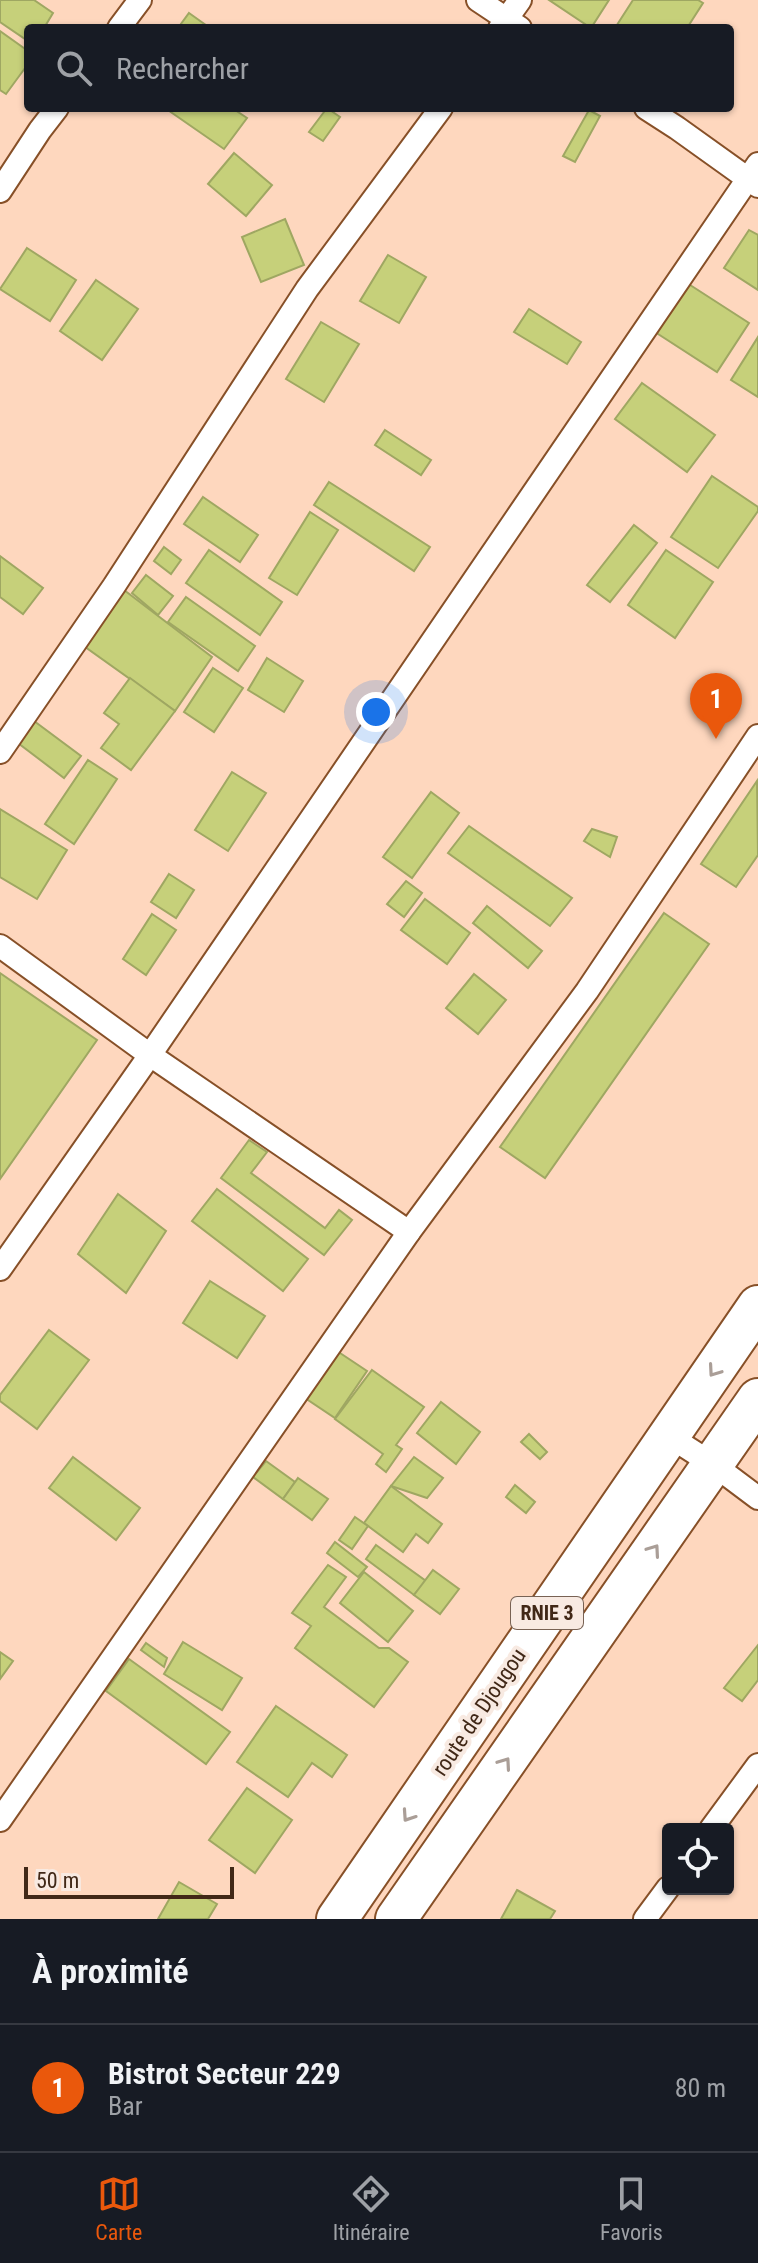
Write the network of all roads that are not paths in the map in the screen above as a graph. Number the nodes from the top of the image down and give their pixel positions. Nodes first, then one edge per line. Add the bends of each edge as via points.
1 (140, 0) edge
2 (478, 0) edge
3 (520, 0) edge
4 (122, 24) edge
5 (508, 24) edge
6 (509, 24) edge
7 (54, 112) edge
8 (438, 112) edge
9 (652, 112) edge
10 (755, 177) edge
11 (0, 191) edge
12 (758, 736) edge
13 (0, 752) edge
14 (0, 946) edge
15 (150, 1055) junction
16 (409, 1232) junction
17 (0, 1269) edge
18 (758, 1306) edge
19 (758, 1399) edge
20 (669, 1436) junction
21 (714, 1465) junction
22 (758, 1498) edge
23 (758, 1765) edge
24 (0, 1820) edge
25 (715, 1823) edge
26 (663, 1895) edge
27 (337, 1919) edge
28 (396, 1919) edge
29 (645, 1919) edge

1 - 4 street
2 - 5 street
3 - 6 street
7 - 11 street
8 - 13 street via 307,289
9 - 10 street
10 - 15 street
12 - 16 street via 587,991
14 - 15 street
15 - 16 street
15 - 17 street
16 - 24 street
18 -> 20 highway, route de Djougou / RNIE 3
19 - 21 highway, RNIE 3
20 - 21 street
20 -> 27 highway, route de Djougou / RNIE 3
21 - 22 street
28 -> 21 highway, RNIE 3
23 - 25 street
26 - 29 street

